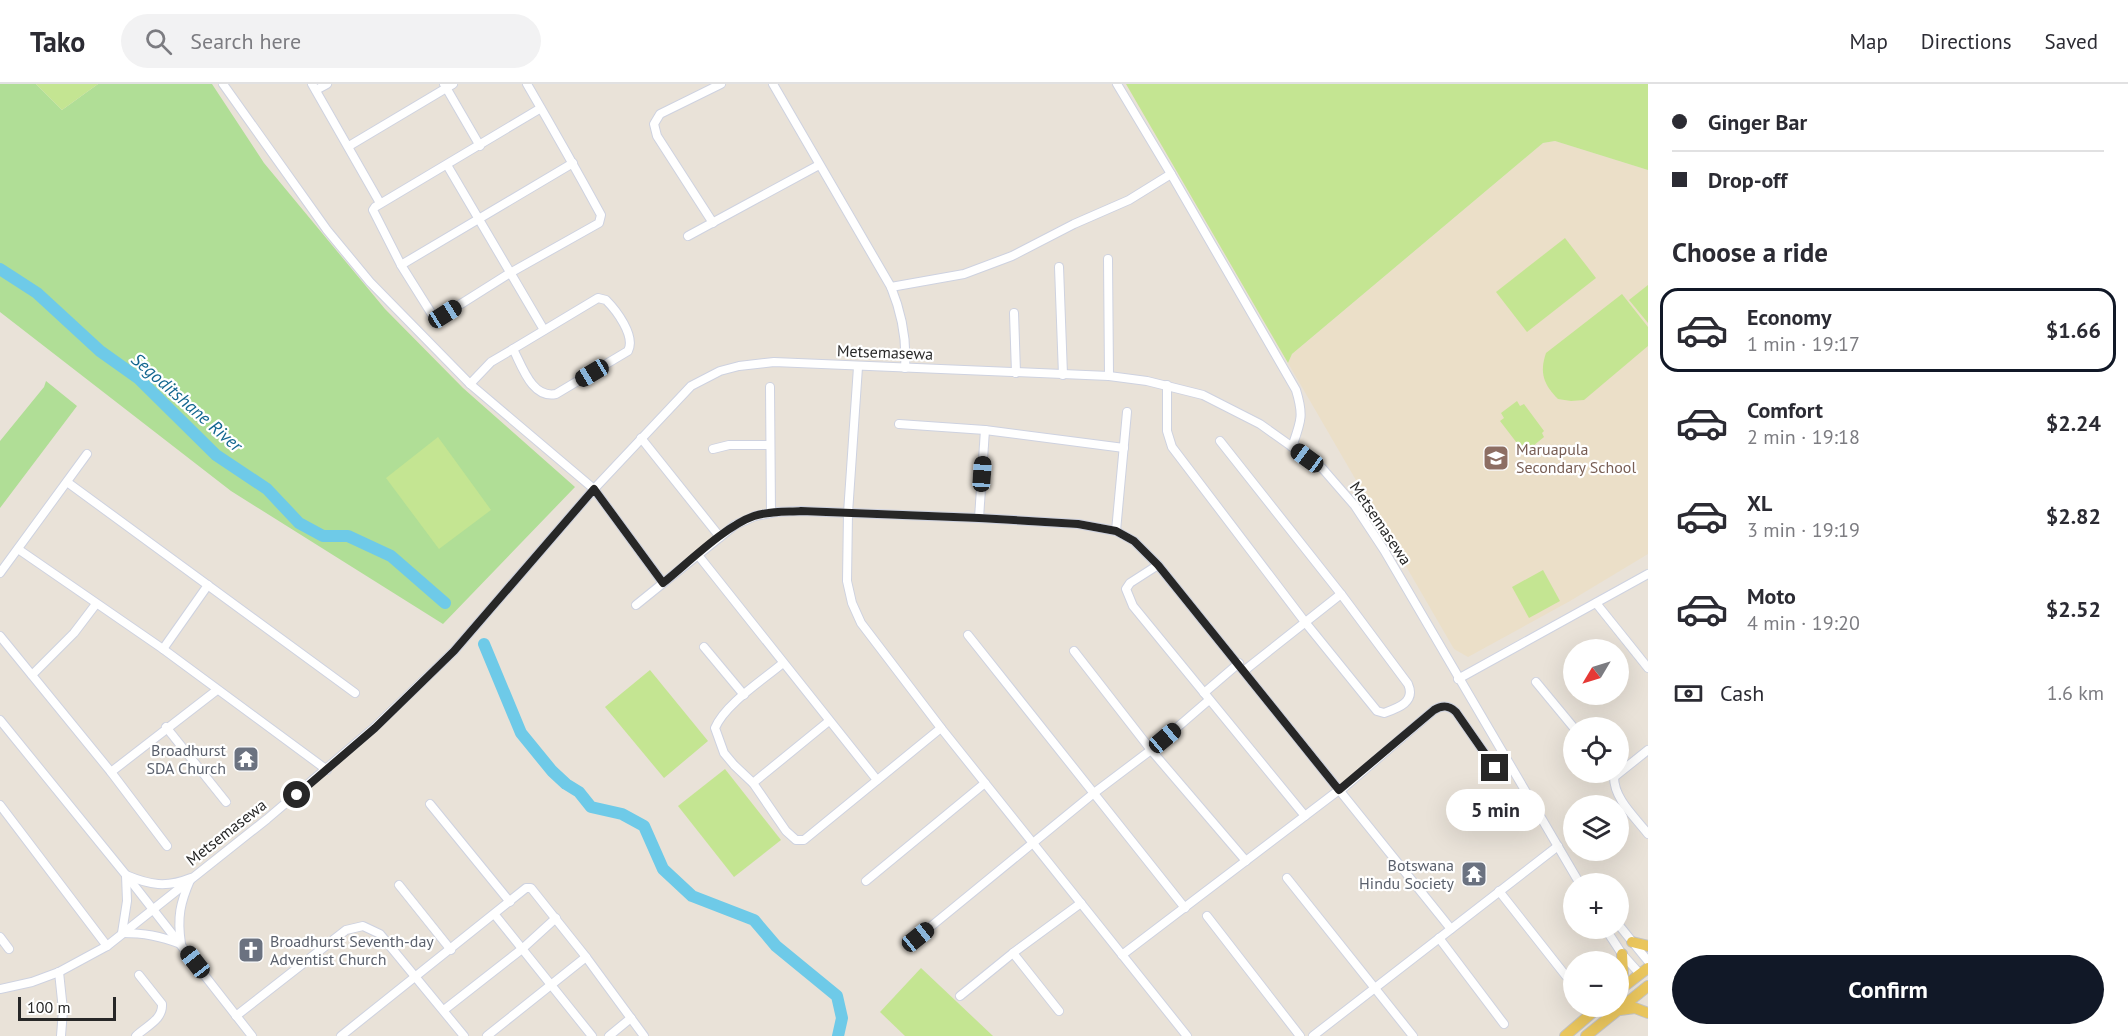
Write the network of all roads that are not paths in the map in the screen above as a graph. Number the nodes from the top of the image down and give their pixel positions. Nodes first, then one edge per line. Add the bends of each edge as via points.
1 (223, 84) edge
2 (327, 84) edge
3 (527, 84) edge
4 (721, 84) edge
5 (773, 84) edge
6 (1117, 84) edge
7 (448, 85) edge
8 (314, 87) edge
9 (541, 108) junction
10 (349, 146) junction
11 (480, 146) junction
12 (573, 163) junction
13 (447, 165) junction
14 (819, 165) junction
15 (1171, 174) junction
16 (380, 203) junction
17 (478, 219) junction
18 (713, 223) junction
19 (688, 236) dead end
20 (1108, 259) dead end
21 (401, 265) junction
22 (1059, 267) dead end
23 (510, 273) junction
24 (891, 287) junction
25 (1014, 312) dead end
26 (544, 330) junction
27 (513, 349) junction
28 (858, 367) junction
29 (905, 368) junction
30 (1016, 373) junction
31 (1063, 375) junction
32 (1109, 376) junction
33 (470, 384) junction
34 (1167, 386) junction
35 (770, 387) dead end
36 (1127, 412) dead end
37 (899, 424) dead end
38 (985, 430) junction
39 (641, 438) junction
40 (1220, 441) dead end
41 (770, 445) junction
42 (1292, 447) junction
43 (1124, 448) junction
44 (713, 449) dead end
45 (87, 454) dead end
46 (67, 482) junction
47 (594, 489) junction
48 (771, 513) junction
49 (848, 513) junction
50 (979, 518) junction
51 (1116, 531) junction
52 (720, 537) junction
53 (18, 549) junction
54 (698, 555) junction
55 (1158, 565) junction
56 (0, 573) edge
57 (1648, 574) edge
58 (663, 583) junction
59 (208, 585) junction
60 (1341, 594) junction
61 (1596, 603) junction
62 (96, 604) junction
63 (636, 605) dead end
64 (1305, 622) junction
65 (968, 635) dead end
66 (0, 636) edge
67 (704, 647) dead end
68 (163, 649) junction
69 (1074, 651) dead end
70 (783, 663) junction
71 (1242, 667) junction
72 (1648, 668) edge
73 (32, 675) junction
74 (1458, 679) junction
75 (1536, 682) dead end
76 (217, 690) junction
77 (355, 693) dead end
78 (744, 695) junction
79 (1206, 697) junction
80 (1565, 717) edge
81 (829, 721) junction
82 (1, 724) edge
83 (166, 727) junction
84 (941, 728) junction
85 (1151, 750) junction
86 (1648, 750) edge
87 (1505, 758) junction
88 (1629, 763) edge
89 (327, 770) junction
90 (111, 772) junction
91 (877, 780) junction
92 (753, 783) junction
93 (985, 783) junction
94 (1613, 783) edge
95 (1340, 790) junction
96 (1094, 793) junction
97 (226, 802) dead end
98 (430, 804) dead end
99 (0, 805) edge
100 (1305, 816) junction
101 (1648, 834) edge
102 (1034, 843) junction
103 (167, 846) dead end
104 (1558, 846) junction
105 (1246, 861) junction
106 (1574, 873) edge
107 (126, 875) junction
108 (191, 878) junction
109 (1287, 878) dead end
110 (866, 881) dead end
111 (399, 885) dead end
112 (1499, 891) junction
113 (510, 902) junction
114 (1081, 903) junction
115 (1185, 908) junction
116 (152, 909) junction
117 (495, 915) junction
118 (1207, 916) dead end
119 (556, 918) junction
120 (1451, 929) junction
121 (122, 933) junction
122 (0, 937) edge
123 (918, 937) dead end
124 (1439, 938) junction
125 (1629, 938) edge
126 (1632, 942) junction
127 (180, 944) junction
128 (107, 946) junction
129 (1648, 946) edge
130 (9, 949) dead end
131 (522, 949) junction
132 (451, 950) junction
133 (1013, 953) junction
134 (1122, 955) junction
135 (586, 957) junction
136 (1629, 959) edge
137 (1648, 961) edge
138 (1644, 971) edge
139 (59, 972) junction
140 (1563, 972) edge
141 (139, 975) dead end
142 (417, 977) junction
143 (1629, 982) edge
144 (551, 984) junction
145 (1648, 986) edge
146 (1375, 987) junction
147 (0, 988) edge
148 (960, 996) dead end
149 (1629, 1001) edge
150 (1629, 1009) edge
151 (444, 1010) junction
152 (1059, 1011) dead end
153 (1648, 1013) edge
154 (236, 1016) junction
155 (1587, 1017) edge
156 (1609, 1017) edge
157 (631, 1018) junction
158 (1504, 1024) dead end
159 (61, 1036) edge
160 (136, 1036) edge
161 (252, 1036) edge
162 (341, 1036) edge
163 (464, 1036) edge
164 (487, 1036) edge
165 (592, 1036) edge
166 (609, 1036) edge
167 (644, 1036) edge
168 (1187, 1036) edge
169 (1300, 1036) edge
170 (1315, 1036) edge
171 (1413, 1036) edge
172 (1565, 1036) edge
173 (1586, 1036) edge

1 - 33 street via 327,230 377,289
2 - 8 street
3 - 9 street
4 - 18 street via 660,114 654,124 657,136
5 - 14 street
6 - 15 street
7 - 10 street
7 - 11 street
8 - 10 street
9 - 11 street
9 - 12 street
10 - 16 street
11 - 13 street
12 - 17 street
12 - 23 street via 602,219
13 - 16 street
13 - 17 street
14 - 18 street
14 - 24 street
15 - 24 street via 1129,200 1012,256 964,273
15 - 42 street via 1296,390 1302,410
16 - 21 street via 374,214
17 - 21 street
17 - 23 street
18 - 19 street
20 - 32 street
21 - 23 street via 429,311 438,317
22 - 31 street
23 - 26 street
24 - 29 street via 901,315
25 - 30 street
26 - 27 street
26 - 27 street via 602,298 611,305 631,344 628,351 549,395 534,386
27 - 33 street via 491,362
28 - 29 street, Metsemasewa
28 - 39 street, Metsemasewa via 774,362 720,370 690,386
28 - 49 street
29 - 30 street, Metsemasewa
30 - 31 street, Metsemasewa
31 - 32 street, Metsemasewa
32 - 34 street, Metsemasewa
33 - 47 street
34 - 42 street, Metsemasewa via 1203,395 1260,424
34 - 64 street via 1167,431 1172,447
35 - 41 street
36 - 43 street
37 - 38 street
38 - 43 street
38 - 50 street
39 - 47 street, Metsemasewa
39 - 52 street
40 - 60 street
41 - 44 street
41 - 48 street
42 - 74 street, Metsemasewa via 1322,468 1355,506
43 - 51 street
45 - 46 street
46 - 53 street
46 - 59 street
47 - 58 street
47 - 89 street, Metsemasewa via 454,651
48 - 49 street
48 - 52 street via 735,525
49 - 50 street
49 - 84 street via 847,581 852,603 861,623
50 - 51 street via 1078,524
51 - 55 street via 1134,541
52 - 54 street
53 - 56 street
53 - 62 street
54 - 58 street
54 - 70 street
55 - 71 street
55 - 79 street via 1130,583 1127,596
57 - 61 street
58 - 63 street
59 - 68 street
59 - 77 street
60 - 64 street
60 - 64 street via 1408,684 1411,690 1403,705 1384,713 1377,711
61 - 72 street
61 - 74 street
62 - 68 street
62 - 73 street via 74,633
64 - 71 street
65 - 96 street
66 - 73 street
67 - 78 street
68 - 76 street
69 - 85 street
70 - 78 street
70 - 81 street
71 - 79 street
71 - 95 street
73 - 90 street
74 - 87 street, Metsemasewa
75 - 80 street
76 - 83 street
76 - 89 street
78 - 92 street via 719,719 716,728 724,753
79 - 85 street
79 - 100 street
81 - 91 street
81 - 92 street
82 - 107 street
83 - 90 street
83 - 97 street
84 - 91 street
84 - 93 street
85 - 96 street
85 - 105 street
86 - 88 street
87 - 95 street via 1495,768 1456,712 1441,707
87 - 104 street, Metsemasewa
89 - 108 street, Metsemasewa
90 - 103 street
91 - 92 street via 800,841 786,831
93 - 102 street
93 - 110 street
94 - 101 street via 1618,796
95 - 100 street
95 - 120 street
96 - 102 street
96 - 115 street
98 - 113 street
99 - 128 street
100 - 105 street
102 - 114 street
102 - 123 street
104 - 106 street, Metsemasewa
104 - 112 street
105 - 115 street
107 - 108 street via 145,883 175,885
107 - 116 street
107 - 121 street
108 - 116 street, Metsemasewa
108 - 127 street via 179,910
109 - 146 street
111 - 132 street
112 - 120 street
112 - 140 street
113 - 117 street
113 - 119 street via 531,888
114 - 133 street
114 - 134 street
115 - 134 street
116 - 121 street, Metsemasewa
116 - 127 street
117 - 131 street
117 - 132 street
118 - 169 street
119 - 131 street
119 - 135 street
120 - 124 street
121 - 127 street via 161,936
121 - 128 street, Metsemasewa
122 - 130 street
124 - 146 street
124 - 158 street
125 - 126 street
126 - 129 main road
126 - 137 street
127 - 154 street
128 - 139 street, Metsemasewa
131 - 144 street
131 - 151 street
132 - 142 street
133 - 148 street
133 - 152 street
134 - 168 street
135 - 144 street
135 - 157 street
136 - 138 street
138 - 143 main road
138 - 145 main road
139 - 147 street, Metsemasewa
139 - 159 street
141 - 160 street via 163,1008
142 - 151 street
142 - 154 street via 380,934 363,926 355,927
142 - 162 street
144 - 164 street
144 - 165 street
145 - 149 main road
146 - 170 street
146 - 171 street
150 - 153 main road
151 - 163 street
154 - 161 street
155 - 172 main road
156 - 173 main road
157 - 166 street
157 - 167 street

